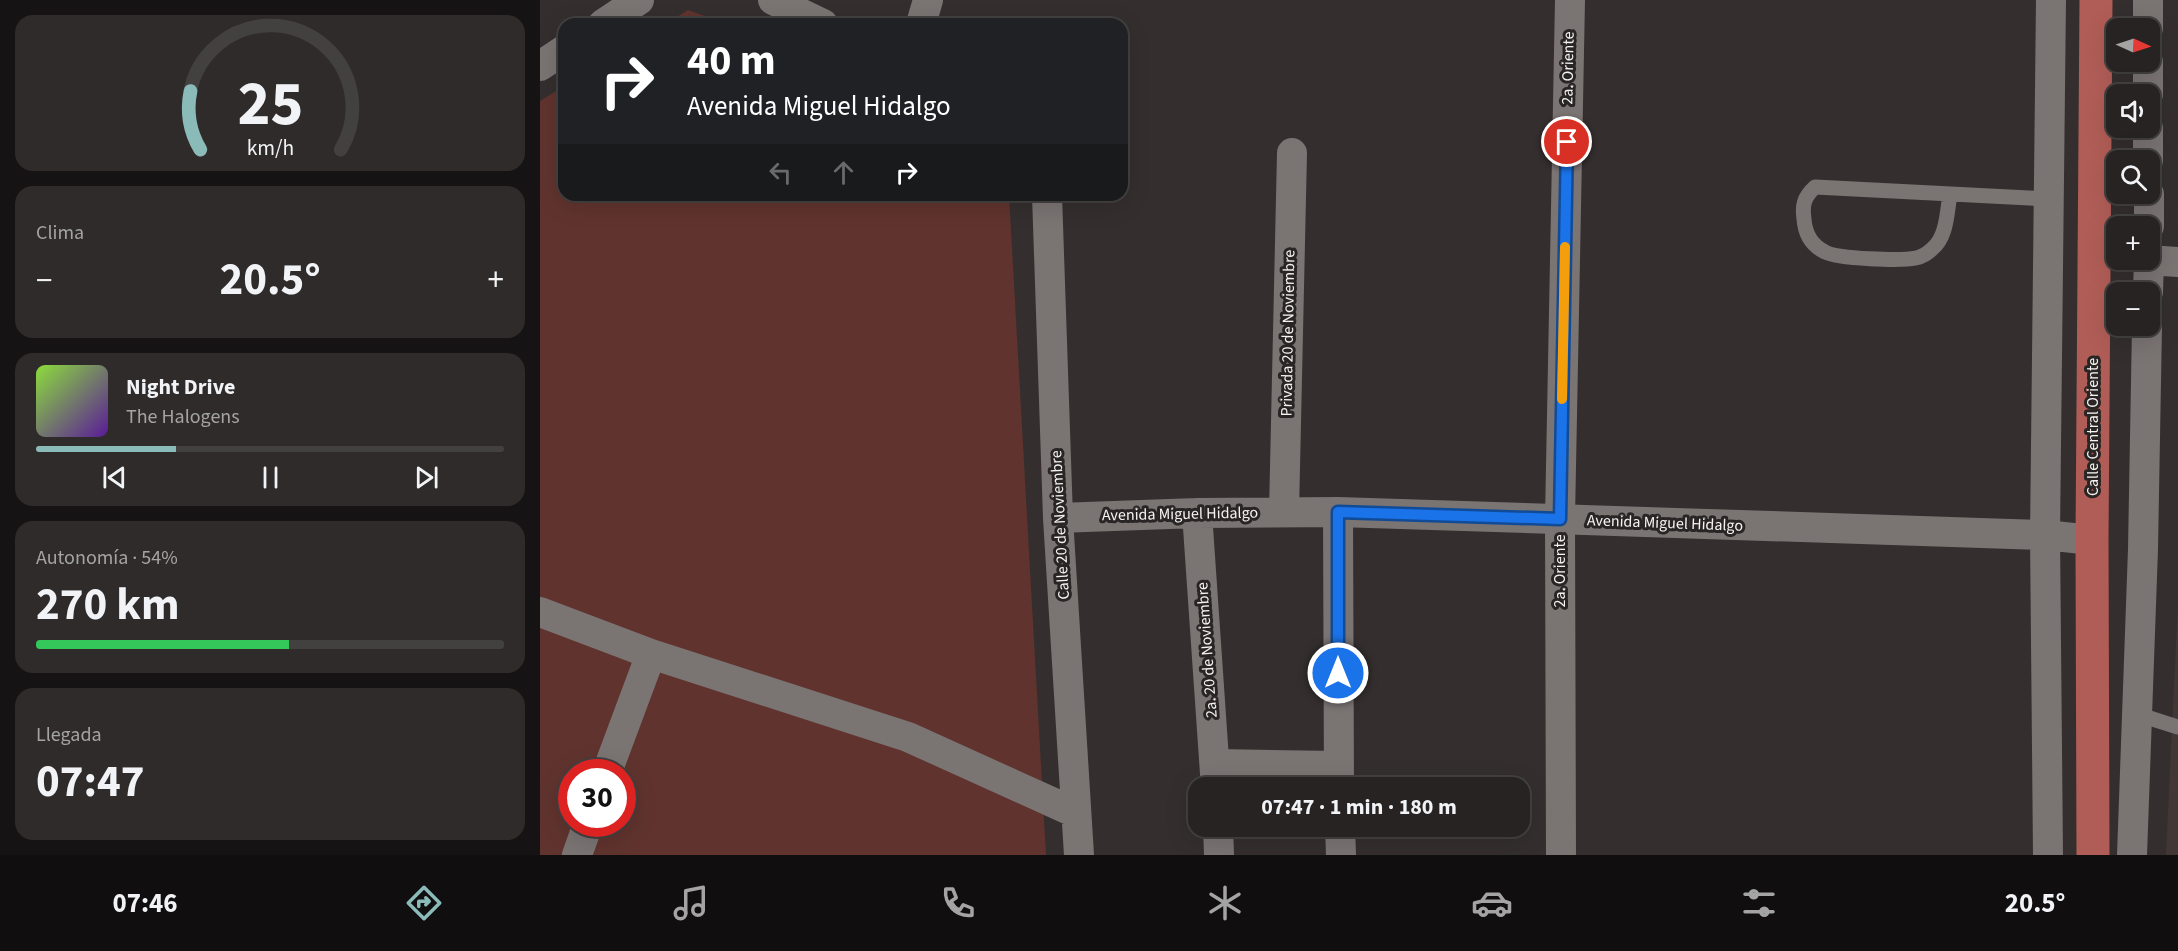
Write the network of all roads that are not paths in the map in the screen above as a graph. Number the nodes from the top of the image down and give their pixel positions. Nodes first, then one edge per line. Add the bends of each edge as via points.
1 (639, 0) edge
2 (773, 0) edge
3 (928, 0) edge
4 (1570, 0) edge
5 (2051, 0) edge
6 (2096, 0) edge
7 (2148, 0) edge
8 (612, 18) edge
9 (810, 18) edge
10 (923, 18) edge
11 (2148, 18) edge
12 (558, 54) edge
13 (540, 66) edge
14 (1292, 153) dead end
15 (1950, 194) junction
16 (2049, 199) junction
17 (1047, 201) edge
18 (2160, 261) edge
19 (2178, 262) edge
20 (2147, 336) edge
21 (1284, 512) junction
22 (1338, 512) junction
23 (1197, 513) junction
24 (1058, 518) junction
25 (1560, 519) junction
26 (2045, 535) junction
27 (2092, 540) junction
28 (540, 612) edge
29 (651, 654) junction
30 (2137, 714) junction
31 (2178, 727) edge
32 (613, 759) edge
33 (1216, 776) edge
34 (1339, 777) edge
35 (1076, 813) junction
36 (583, 837) edge
37 (1218, 837) edge
38 (1340, 837) edge
39 (577, 855) edge
40 (1079, 855) edge
41 (1219, 855) edge
42 (1341, 855) edge
43 (1561, 855) edge
44 (2048, 855) edge
45 (2093, 855) edge
46 (2132, 855) edge

1 - 8 street
2 - 9 street
3 - 10 street
4 - 25 street, 2a. Oriente
5 - 16 street
6 - 27 main road, Calle Central Oriente
7 - 11 street
12 - 13 street
14 - 21 street, Privada 20 de Noviembre
15 - 15 lane via 1815,187 1807,194 1803,206 1805,232 1825,252 1846,258 1917,258 1933,249 1944,233
15 - 16 lane
16 - 26 street
17 - 24 street, Calle 20 de Noviembre
18 - 19 street
20 - 30 street
21 - 22 street, Avenida Miguel Hidalgo
21 - 23 street, Avenida Miguel Hidalgo
22 - 25 street, Avenida Miguel Hidalgo
22 - 34 street
23 - 24 street, Avenida Miguel Hidalgo
23 - 33 street, 2a. 20 de Noviembre
24 - 35 street, Calle 20 de Noviembre
25 - 26 street, Avenida Miguel Hidalgo
25 - 43 street, 2a. Oriente
26 - 27 street, Avenida Miguel Hidalgo
26 - 44 street
27 - 45 main road, Calle Central Oriente
28 - 29 street
29 - 32 street
29 - 35 street via 908,737
30 - 31 lane
30 - 46 street
33 - 34 street
35 - 40 street, Calle 20 de Noviembre
36 - 39 street
37 - 41 street
38 - 42 street

